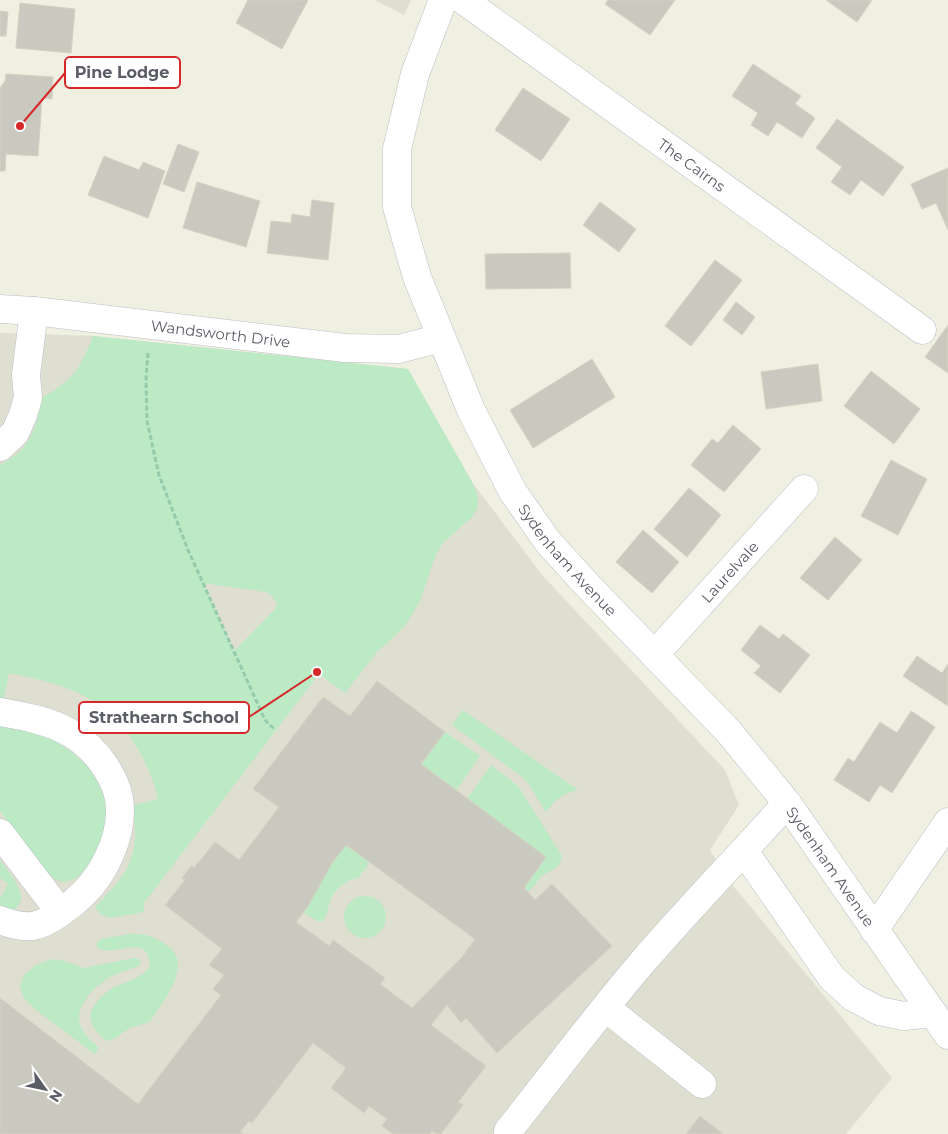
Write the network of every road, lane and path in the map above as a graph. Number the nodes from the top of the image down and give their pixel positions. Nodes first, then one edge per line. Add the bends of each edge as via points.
1 (443, 0) edge
2 (464, 0) edge
3 (0, 310) edge
4 (34, 311) junction
5 (150, 325) junction
6 (922, 330) dead end
7 (441, 338) junction
8 (0, 447) edge
9 (804, 489) dead end
10 (654, 654) junction
11 (0, 712) edge
12 (275, 730) dead end
13 (787, 803) junction
14 (948, 822) edge
15 (0, 833) edge
16 (744, 851) junction
17 (60, 912) junction
18 (0, 920) edge
19 (874, 930) junction
20 (606, 1008) junction
21 (940, 1024) edge
22 (702, 1084) dead end
23 (508, 1134) edge

1 - 7 street, Sydenham Avenue via 415,74 397,149 397,207 417,277
2 - 6 street, The Cairns
3 - 4 street, Wandsworth Drive
4 - 5 street, Wandsworth Drive
4 - 8 street via 26,375 28,398 15,433
5 - 7 street, Wandsworth Drive via 345,348 399,349
5 - 12 path via 147,421 159,475 188,550 265,720
7 - 10 street, Sydenham Avenue via 471,410 513,492 548,542
9 - 10 street, Laurelvale
10 - 13 street, Sydenham Avenue via 729,732
11 - 17 street via 52,724 73,734 105,766 116,787 121,811 116,838 106,862 92,884
13 - 16 street
13 - 19 street, Sydenham Avenue
14 - 19 street
15 - 17 street
16 - 20 street via 686,912
16 - 21 street via 832,978 853,997 879,1011
17 - 18 street via 34,926
19 - 21 street, Sydenham Avenue
20 - 22 street
20 - 23 street

